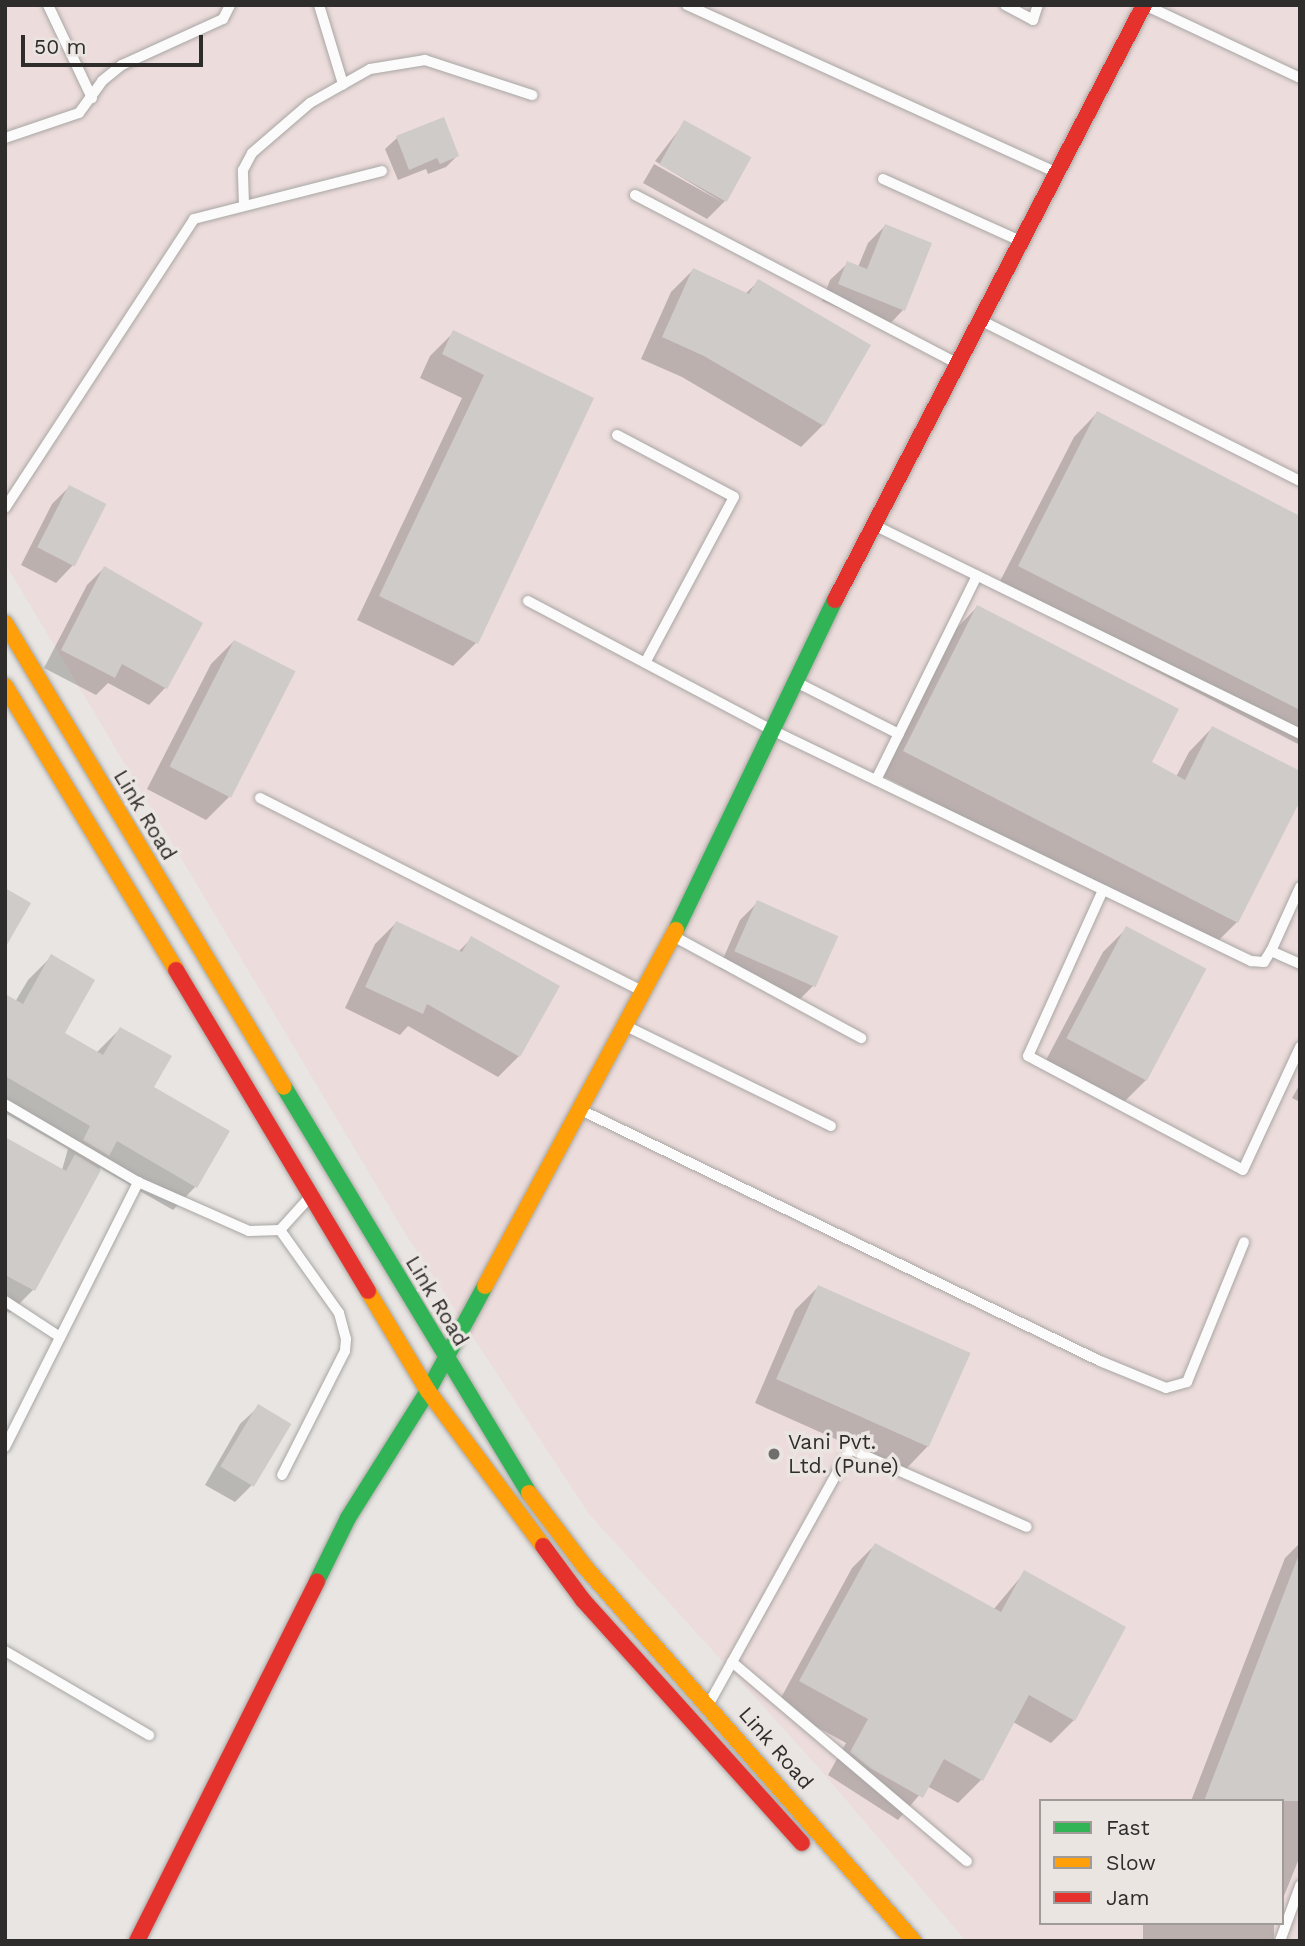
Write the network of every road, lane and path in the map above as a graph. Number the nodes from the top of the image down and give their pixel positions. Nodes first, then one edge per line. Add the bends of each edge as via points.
1 (48, 5) edge
2 (230, 5) edge
3 (319, 5) edge
4 (687, 5) edge
5 (1004, 5) edge
6 (1038, 5) edge
7 (1144, 5) edge
8 (1300, 78) edge
9 (343, 85) junction
10 (532, 95) dead end
11 (92, 98) junction
12 (5, 138) edge
13 (382, 171) dead end
14 (1056, 173) junction
15 (883, 179) dead end
16 (635, 195) dead end
17 (244, 204) junction
18 (1020, 241) junction
19 (979, 320) junction
20 (957, 363) junction
21 (617, 435) dead end
22 (1300, 481) edge
23 (5, 508) edge
24 (873, 525) junction
25 (977, 576) junction
26 (528, 601) dead end
27 (5, 623) edge
28 (11, 646) edge
29 (645, 663) junction
30 (795, 681) junction
31 (5, 686) edge
32 (774, 731) junction
33 (898, 734) junction
34 (1300, 734) edge
35 (876, 780) junction
36 (260, 798) dead end
37 (1300, 887) edge
38 (1103, 890) junction
39 (673, 936) junction
40 (1271, 951) junction
41 (1300, 964) edge
42 (643, 992) junction
43 (624, 1026) junction
44 (861, 1038) dead end
45 (1300, 1047) edge
46 (5, 1104) edge
47 (581, 1110) junction
48 (831, 1126) dead end
49 (138, 1182) junction
50 (311, 1196) junction
51 (280, 1230) junction
52 (1244, 1242) dead end
53 (5, 1301) edge
54 (60, 1336) junction
55 (446, 1357) junction
56 (428, 1391) junction
57 (5, 1447) edge
58 (282, 1475) dead end
59 (1027, 1527) dead end
60 (5, 1651) edge
61 (732, 1662) junction
62 (709, 1703) junction
63 (149, 1735) dead end
64 (817, 1860) dead end
65 (967, 1861) dead end
66 (1300, 1886) edge
67 (137, 1941) edge
68 (914, 1941) edge
69 (1280, 1941) edge

1 - 11 lane
2 - 11 lane via 223,19 122,65 102,81
3 - 9 lane
4 - 14 lane
5 - 6 lane via 1033,20
7 - 8 lane
7 - 14 street
9 - 10 lane via 394,61 425,60
9 - 17 lane via 310,103 252,153 243,170
11 - 12 lane via 79,113
13 - 17 lane
14 - 18 street
15 - 18 lane
16 - 20 lane
17 - 23 lane via 205,214 186,227
18 - 19 street
19 - 20 street
19 - 22 lane
20 - 24 street
21 - 29 lane via 734,497
24 - 25 lane
24 - 30 street
25 - 33 lane
25 - 34 lane
26 - 29 lane
27 - 28 street, Link Road
28 - 55 street, Link Road
29 - 32 lane
30 - 32 street
30 - 33 lane
31 - 50 street, Link Road
32 - 35 lane
32 - 39 street
33 - 35 lane
35 - 38 lane
36 - 42 lane
37 - 40 lane
38 - 40 lane via 1251,961 1264,962
38 - 45 lane via 1028,1056 1243,1170
39 - 42 street
39 - 44 lane
40 - 41 lane
42 - 43 street
43 - 47 street
43 - 48 lane
46 - 49 lane
47 - 52 lane via 1100,1361 1166,1388 1187,1382
47 - 55 street
49 - 51 lane via 249,1231
49 - 54 lane
50 - 51 lane
50 - 56 street, Link Road
51 - 58 lane via 339,1313 346,1339 345,1351
53 - 54 lane
54 - 57 lane
55 - 56 street
55 - 62 street, Link Road via 524,1488 585,1567
56 - 64 street, Link Road via 583,1600
56 - 67 street via 348,1518
59 - 61 lane via 850,1448
60 - 63 lane
61 - 62 lane
61 - 65 lane
62 - 68 street, Link Road
66 - 69 lane

